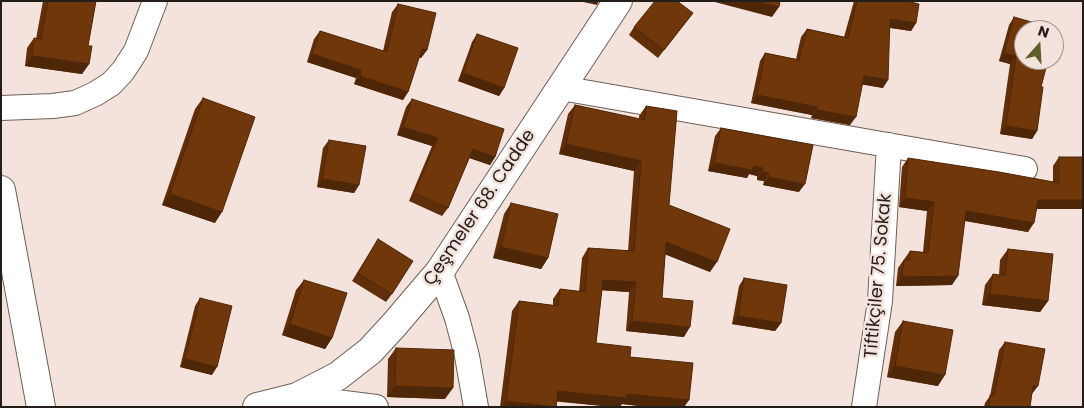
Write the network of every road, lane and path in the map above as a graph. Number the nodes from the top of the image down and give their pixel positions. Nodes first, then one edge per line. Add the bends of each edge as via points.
1 (154, 1) edge
2 (618, 1) edge
3 (561, 88) junction
4 (1, 108) edge
5 (889, 145) junction
6 (1025, 169) dead end
7 (1, 190) edge
8 (440, 271) junction
9 (297, 397) junction
10 (40, 407) edge
11 (257, 407) edge
12 (376, 407) edge
13 (476, 407) edge
14 (864, 407) edge

1 - 4 street via 136,51 124,71 111,84 75,103
2 - 3 street, Çeşmeler 68. Cadde
3 - 5 street
3 - 8 street, Çeşmeler 68. Cadde
5 - 6 street
5 - 14 street, Tiftikçiler 75. Sokak via 880,301
7 - 10 street
8 - 9 street, Çeşmeler 68. Cadde via 370,351 338,376
8 - 13 street via 457,318
9 - 11 street, Çeşmeler 68. Cadde
9 - 12 street

